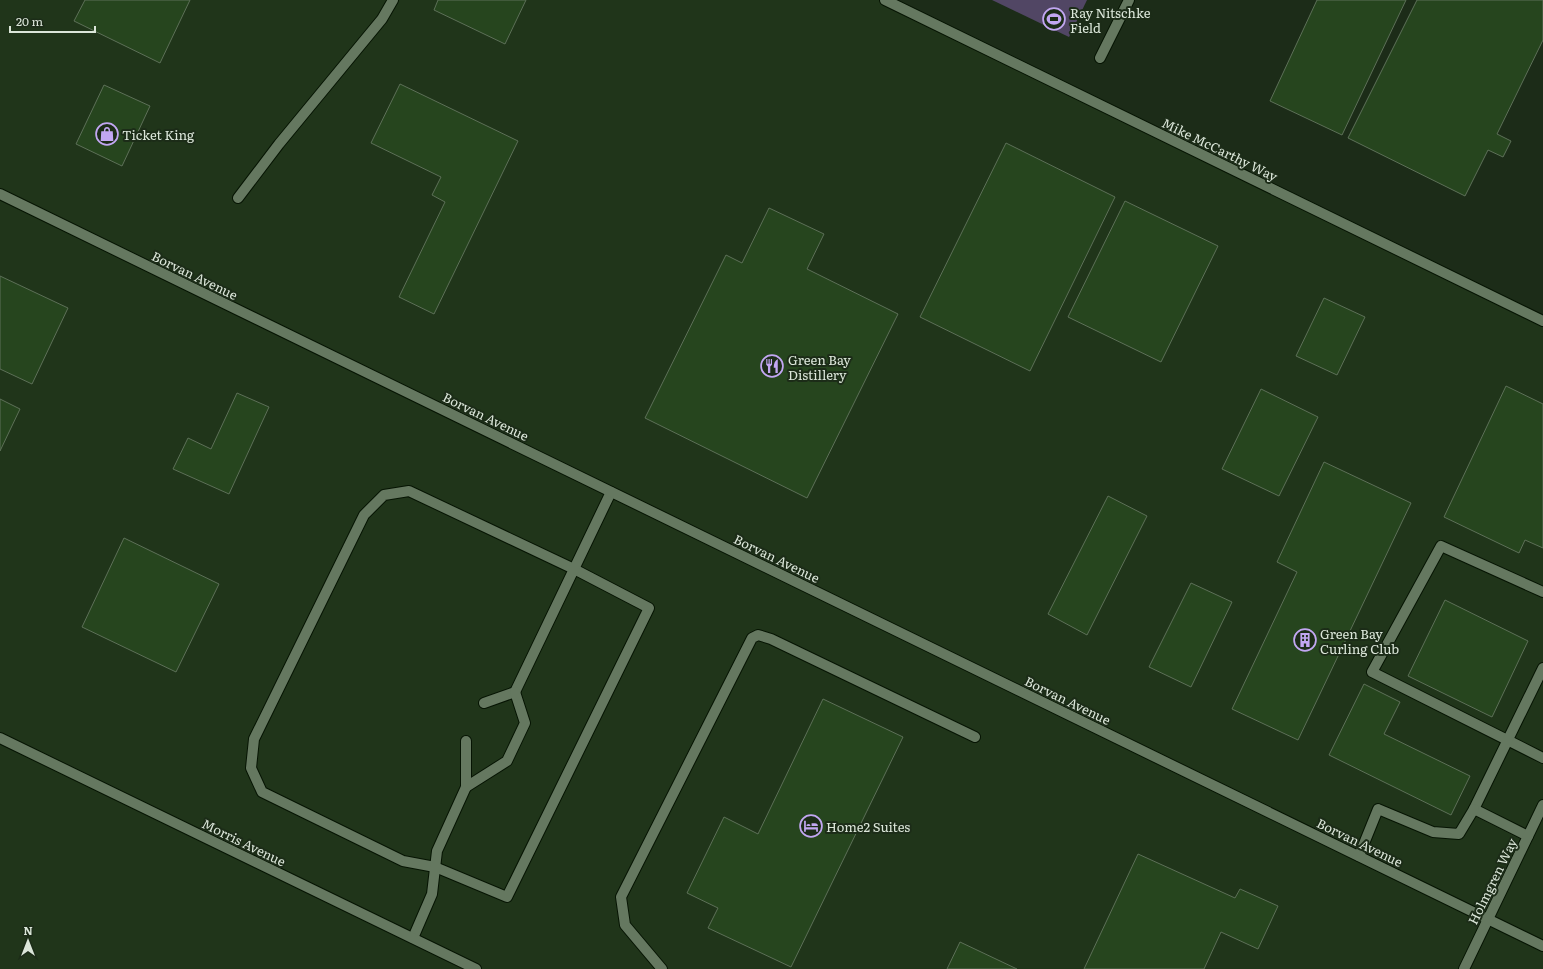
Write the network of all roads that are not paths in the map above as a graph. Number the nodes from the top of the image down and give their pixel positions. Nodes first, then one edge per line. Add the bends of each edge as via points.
1 (393, 0) edge
2 (885, 0) edge
3 (1129, 0) edge
4 (1100, 58) dead end
5 (0, 194) edge
6 (238, 198) dead end
7 (1543, 321) edge
8 (611, 492) junction
9 (574, 569) junction
10 (1543, 592) edge
11 (1543, 668) edge
12 (515, 692) junction
13 (484, 703) dead end
14 (975, 737) dead end
15 (0, 738) edge
16 (1508, 740) junction
17 (466, 741) dead end
18 (1543, 758) edge
19 (466, 787) junction
20 (1543, 805) edge
21 (1474, 809) junction
22 (1528, 836) junction
23 (1359, 856) junction
24 (435, 867) junction
25 (1488, 919) junction
26 (412, 938) junction
27 (1543, 946) edge
28 (476, 969) edge
29 (662, 969) edge
30 (1464, 969) edge

1 - 6 street via 382,19
2 - 7 street, Mike McCarthy Way
3 - 4 street
5 - 8 street, Borvan Avenue
8 - 9 street
8 - 23 street, Borvan Avenue
9 - 12 street
9 - 24 street via 649,608 507,898
9 - 24 street via 409,491 384,495 364,515 254,739 251,768 262,792 403,861
10 - 16 street via 1441,546 1372,672
11 - 16 street
12 - 13 street
12 - 19 street via 525,723 507,761
14 - 29 street via 771,639 758,634 752,638 621,896 625,925
15 - 26 street, Morris Avenue
16 - 18 street
16 - 21 street
17 - 19 street
19 - 24 street via 438,851
20 - 22 street, Holmgren Way
21 - 22 street
21 - 23 street via 1459,834 1434,832 1378,809
22 - 25 street, Holmgren Way
23 - 25 street, Borvan Avenue
24 - 26 street via 432,894
25 - 27 street, Borvan Avenue
25 - 30 street, Holmgren Way
26 - 28 street, Morris Avenue

